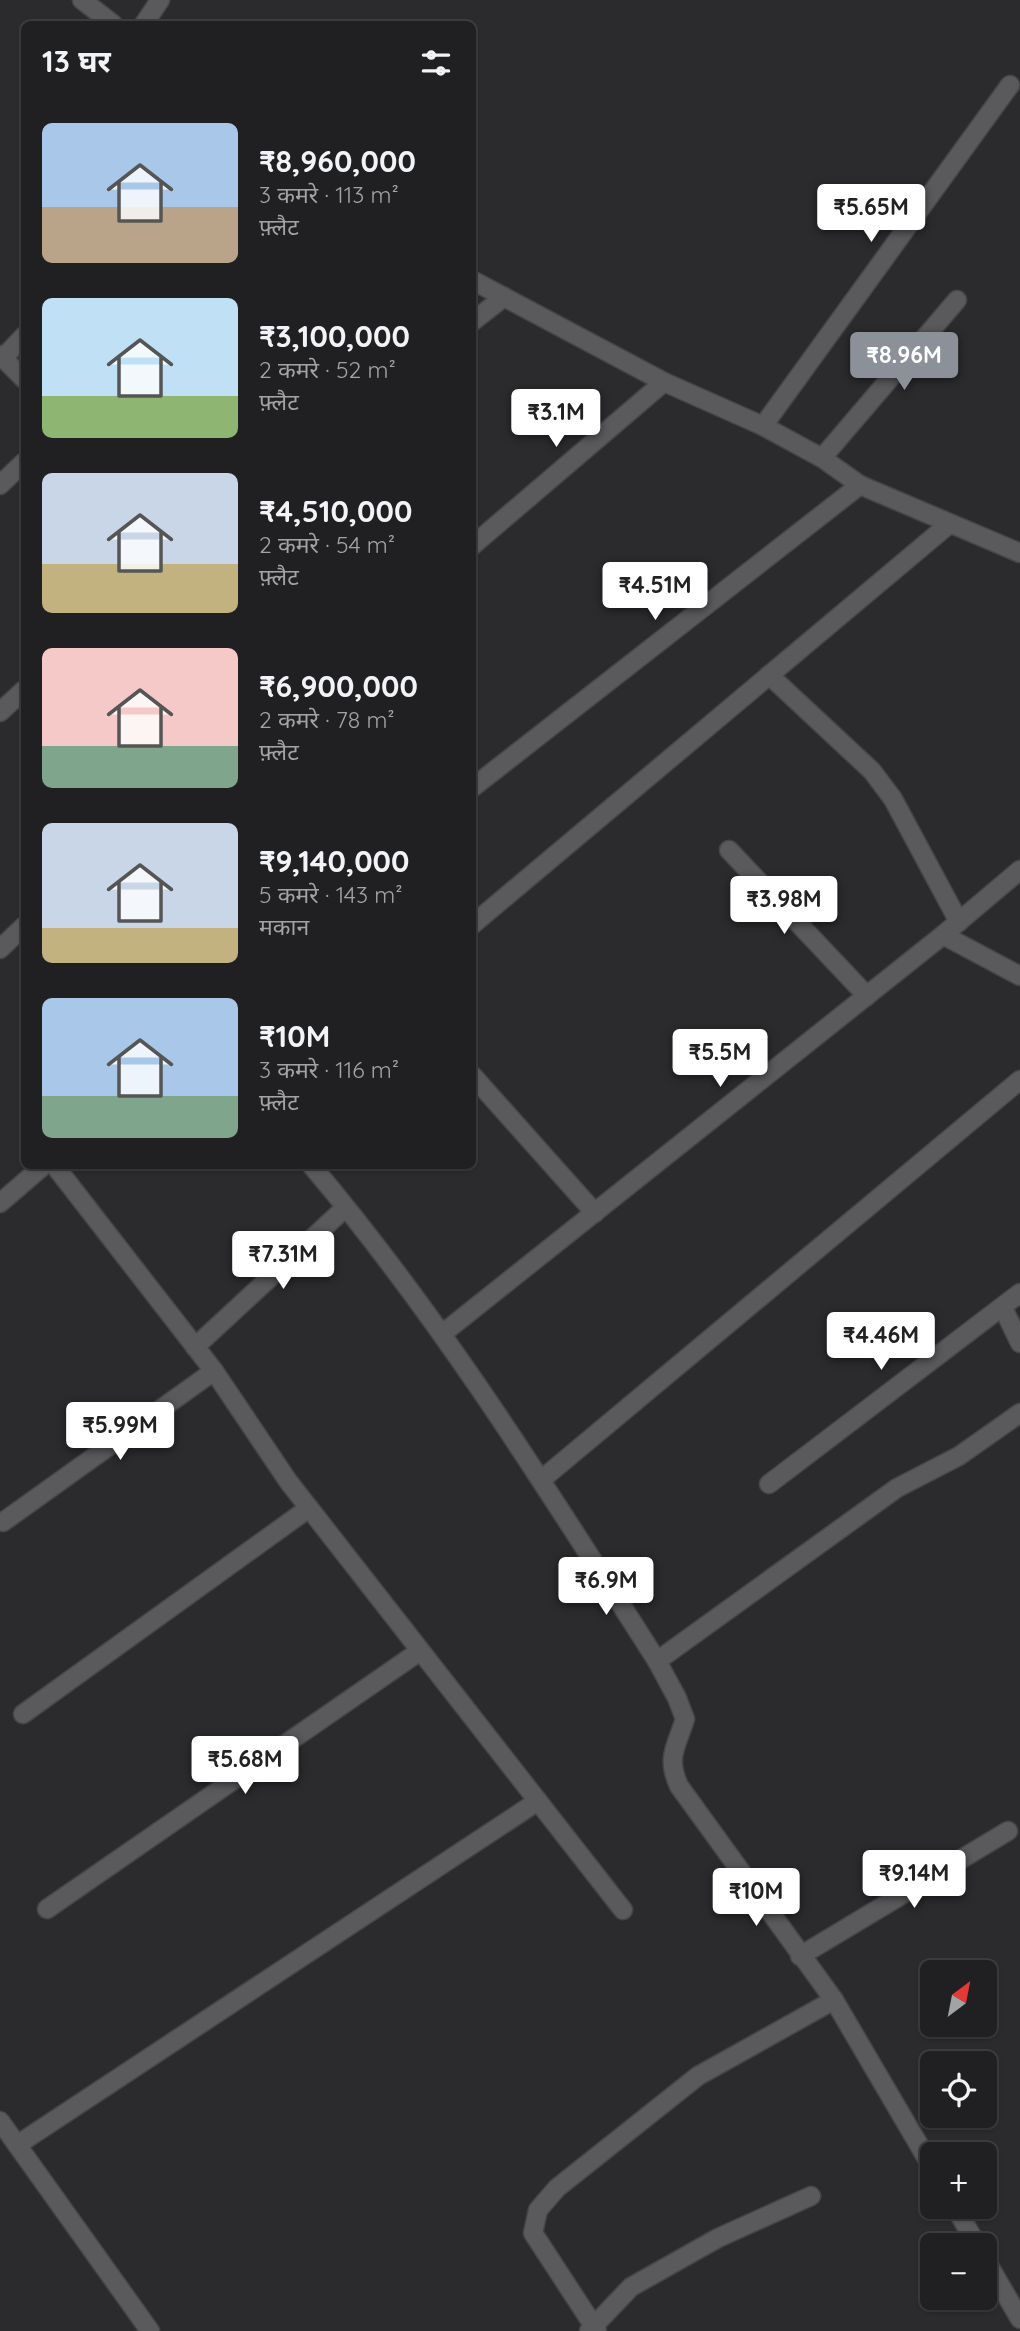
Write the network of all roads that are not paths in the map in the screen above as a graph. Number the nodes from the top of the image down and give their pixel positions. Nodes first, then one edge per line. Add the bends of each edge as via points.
1 (82, 0) edge
2 (160, 0) edge
3 (109, 21) edge
4 (146, 21) edge
5 (1010, 85) dead end
6 (476, 282) edge
7 (504, 297) junction
8 (957, 300) dead end
9 (476, 319) edge
10 (21, 339) edge
11 (1, 356) edge
12 (21, 376) edge
13 (664, 382) junction
14 (763, 426) junction
15 (822, 458) junction
16 (21, 465) edge
17 (0, 485) edge
18 (860, 485) junction
19 (948, 524) junction
20 (476, 543) edge
21 (1020, 553) edge
22 (769, 675) junction
23 (21, 693) edge
24 (0, 712) edge
25 (476, 785) edge
26 (729, 850) dead end
27 (1020, 870) edge
28 (476, 922) edge
29 (959, 922) junction
30 (21, 929) edge
31 (943, 935) junction
32 (0, 949) edge
33 (1020, 976) edge
34 (867, 996) junction
35 (476, 1079) edge
36 (1020, 1080) edge
37 (40, 1169) edge
38 (57, 1169) edge
39 (318, 1172) edge
40 (0, 1203) edge
41 (345, 1208) junction
42 (595, 1213) junction
43 (1020, 1293) edge
44 (1003, 1308) junction
45 (442, 1334) junction
46 (1020, 1343) edge
47 (195, 1347) junction
48 (214, 1371) junction
49 (1020, 1413) edge
50 (541, 1480) junction
51 (769, 1483) dead end
52 (309, 1508) junction
53 (3, 1522) dead end
54 (420, 1651) junction
55 (657, 1661) junction
56 (23, 1714) dead end
57 (538, 1801) junction
58 (1008, 1832) dead end
59 (47, 1909) dead end
60 (623, 1910) dead end
61 (800, 1956) junction
62 (834, 2000) junction
63 (0, 2121) edge
64 (18, 2145) junction
65 (920, 2147) edge
66 (811, 2196) dead end
67 (997, 2280) edge
68 (1020, 2319) edge
69 (593, 2330) edge
70 (150, 2331) edge

1 - 3 street
2 - 4 street
5 - 14 street
6 - 7 street
7 - 9 street
7 - 13 street
8 - 15 street
10 - 11 street
11 - 12 street
13 - 14 street
13 - 20 street
14 - 15 street
15 - 18 street
16 - 17 street
18 - 19 street
18 - 25 street
19 - 21 street
19 - 22 street
22 - 28 street
22 - 29 street via 872,771 893,799
23 - 24 street
26 - 34 street
27 - 29 street
29 - 31 street
30 - 32 street
31 - 33 street
31 - 34 street
34 - 42 street
35 - 42 street
36 - 50 street
37 - 40 street
38 - 47 street
39 - 41 street
41 - 45 street
41 - 47 street
42 - 45 street
43 - 44 street
44 - 46 street
44 - 51 street
45 - 50 street
47 - 48 street
48 - 52 street
48 - 53 street
49 - 55 street via 959,1456 897,1488
50 - 55 street
52 - 54 street
52 - 56 street
54 - 57 street
54 - 59 street
55 - 61 street via 685,1719 671,1756 679,1786
57 - 60 street
57 - 64 street
58 - 61 street
61 - 62 street
62 - 65 street
62 - 69 street via 698,2076 557,2188 538,2210 533,2233
63 - 64 street
64 - 70 street
66 - 69 street via 718,2238 631,2287
67 - 68 street

